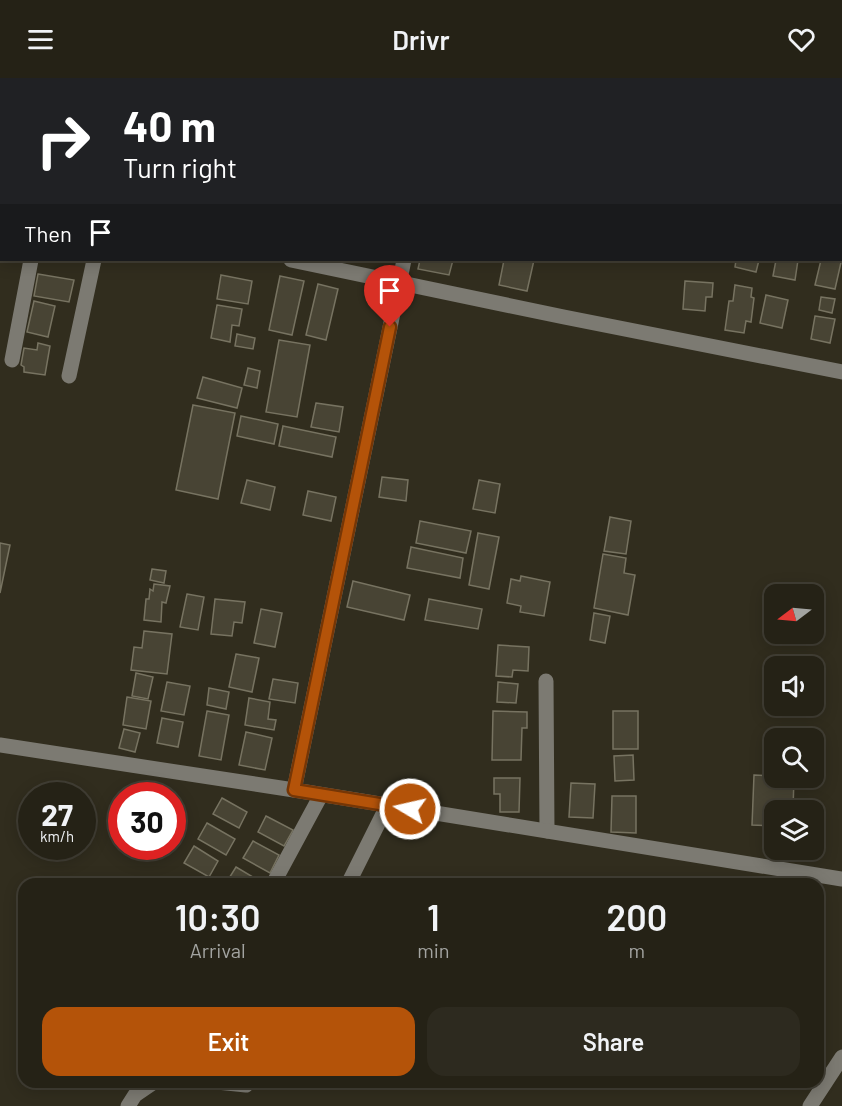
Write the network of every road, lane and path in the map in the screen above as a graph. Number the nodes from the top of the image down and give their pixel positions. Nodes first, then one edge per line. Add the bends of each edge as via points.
1 (31, 261) edge
2 (94, 261) edge
3 (296, 261) edge
4 (404, 261) edge
5 (399, 281) junction
6 (12, 360) dead end
7 (842, 372) edge
8 (69, 376) dead end
9 (546, 681) dead end
10 (0, 745) edge
11 (294, 790) junction
12 (321, 795) junction
13 (387, 806) junction
14 (547, 831) junction
15 (276, 878) edge
16 (351, 878) edge
17 (842, 879) edge
18 (842, 1057) edge
19 (824, 1085) edge
20 (145, 1088) edge
21 (822, 1088) edge
22 (128, 1106) edge
23 (810, 1106) edge

1 - 6 street
2 - 8 street
3 - 5 street
4 - 5 street
5 - 7 street
5 - 11 street
9 - 14 street
10 - 11 street
11 - 12 street
12 - 13 street
12 - 15 street
13 - 14 street
13 - 16 street
14 - 17 street
18 - 19 street
20 - 22 street
21 - 23 street

